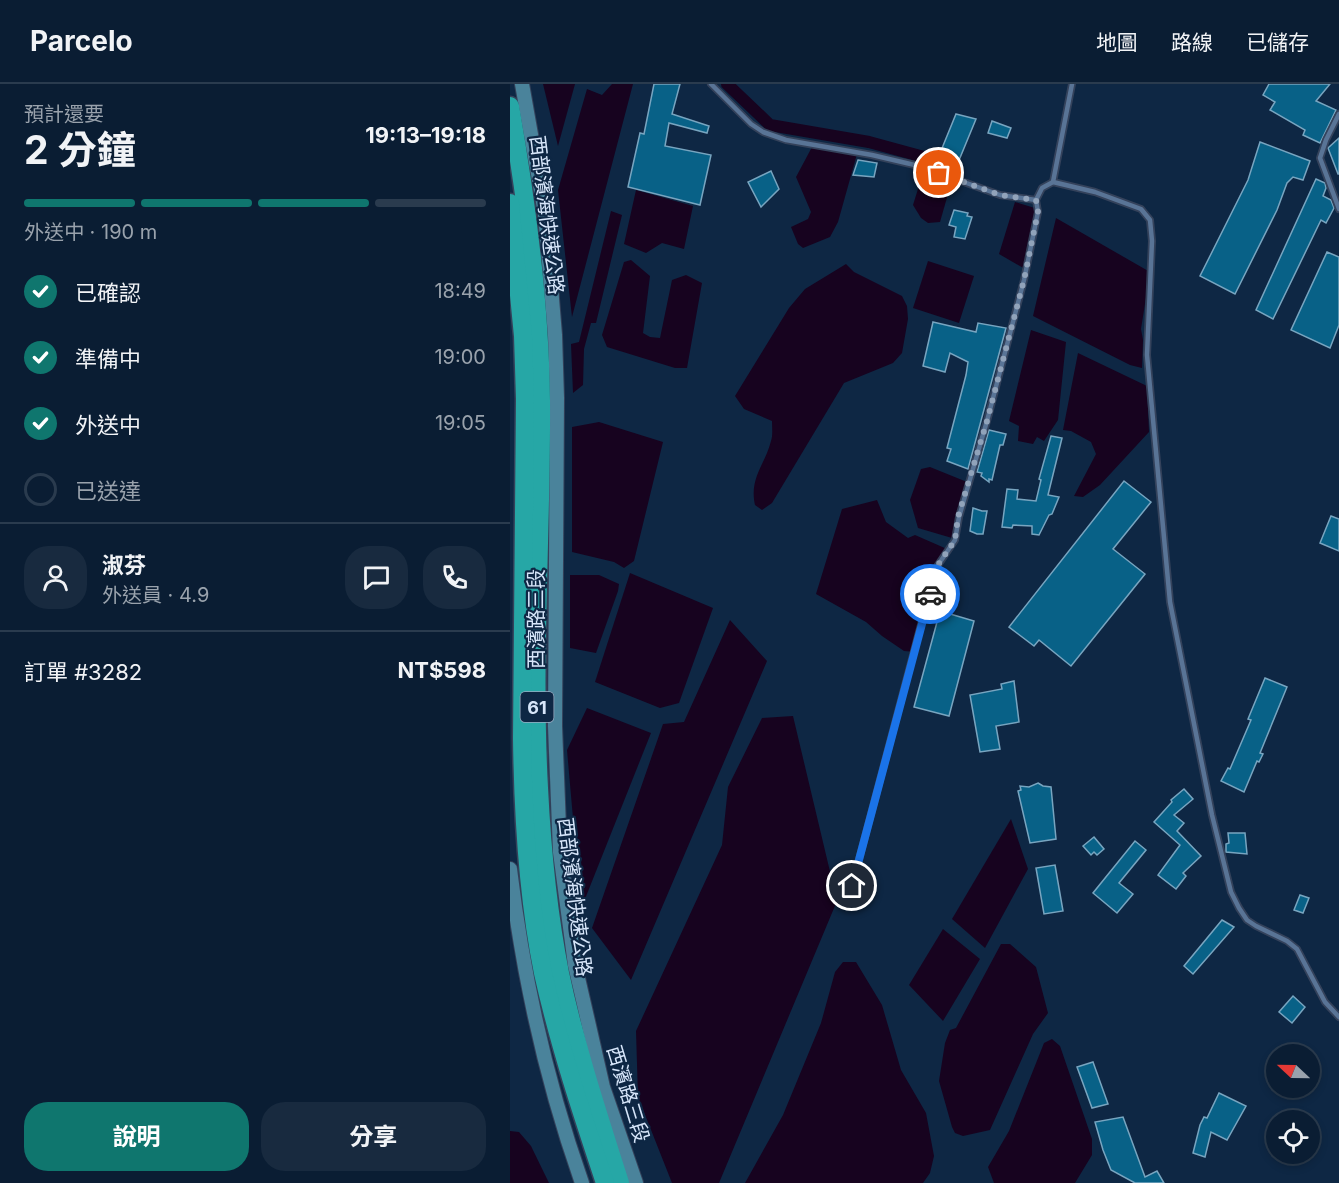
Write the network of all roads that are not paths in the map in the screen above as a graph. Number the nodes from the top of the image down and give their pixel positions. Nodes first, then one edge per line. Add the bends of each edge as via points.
1 (522, 84) edge
2 (711, 84) edge
3 (1072, 84) edge
4 (510, 106) edge
5 (1339, 114) edge
6 (1053, 182) junction
7 (1036, 200) junction
8 (1339, 209) edge
9 (517, 215) edge
10 (510, 869) edge
11 (852, 886) dead end
12 (1339, 1017) edge
13 (582, 1183) edge
14 (604, 1183) edge
15 (620, 1183) edge
16 (636, 1183) edge

1 - 16 street, 西濱路三段 via 545,213 555,335 555,726 560,852 589,1029 603,1087
2 - 7 lane via 763,132 919,166 1000,195
3 - 6 lane
4 - 9 highway, 西部濱海快速公路 / 61
5 - 8 lane via 1320,158
6 - 7 lane via 1042,188
6 - 12 lane via 1142,209 1150,220 1147,355 1170,602 1212,815 1231,892 1239,908 1247,920 1297,949 1325,1002
7 - 11 lane via 1038,212 1024,280 987,421 958,517 955,540 936,568
9 - 14 highway, 西部濱海快速公路 / 61 via 525,389 522,738 527,846 543,973 576,1098
9 - 15 highway, 西部濱海快速公路 / 61 via 534,275 541,397 536,730 550,912 572,1023
10 - 13 street via 538,1030

